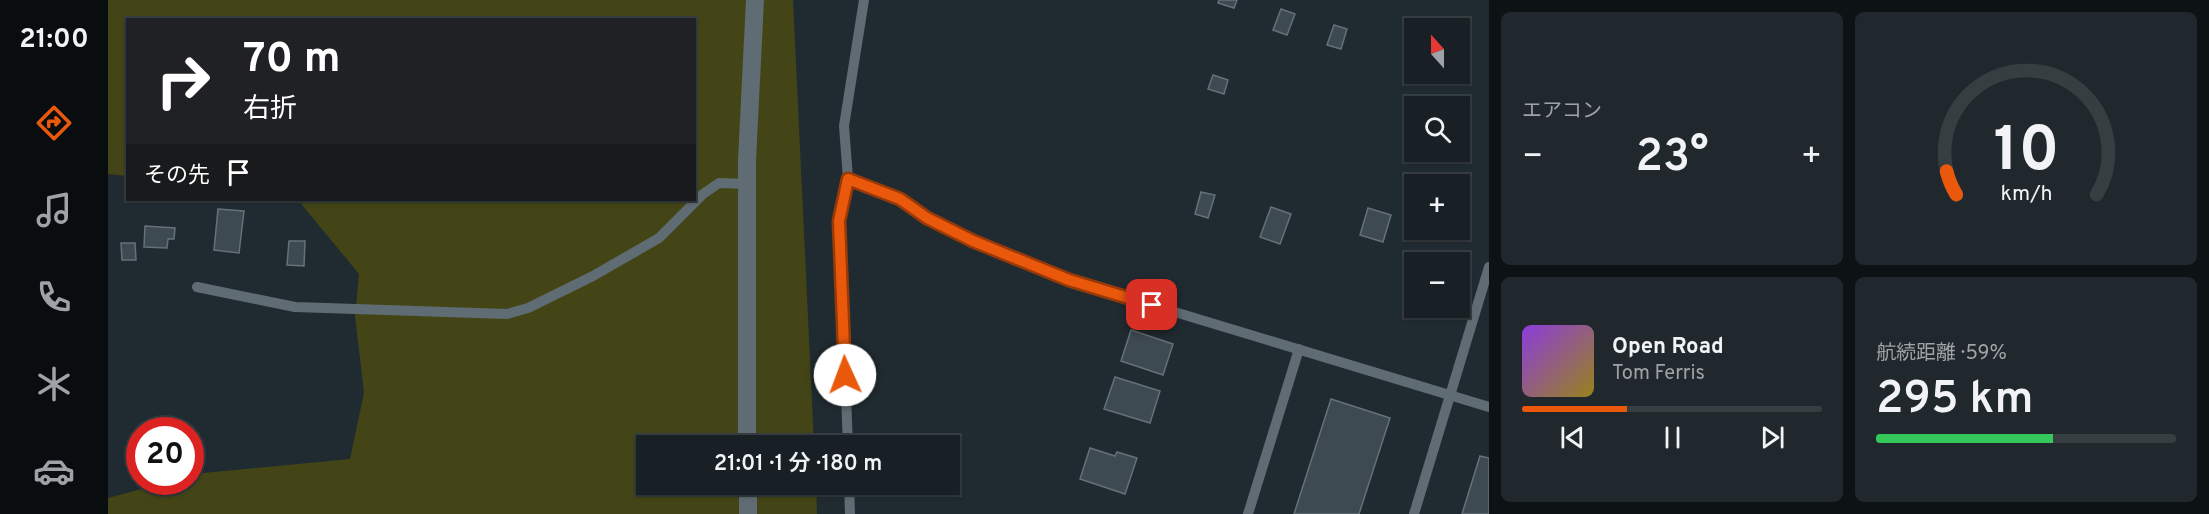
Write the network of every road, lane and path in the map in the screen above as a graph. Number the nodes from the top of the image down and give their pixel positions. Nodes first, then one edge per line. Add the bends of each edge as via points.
1 (755, 0) edge
2 (864, 0) edge
3 (848, 179) junction
4 (748, 184) junction
5 (696, 201) edge
6 (696, 201) edge
7 (1489, 267) edge
8 (197, 287) dead end
9 (1299, 349) junction
10 (1451, 396) junction
11 (1489, 407) edge
12 (747, 435) edge
13 (848, 435) edge
14 (748, 495) edge
15 (849, 495) edge
16 (748, 514) edge
17 (850, 514) edge
18 (1248, 514) edge
19 (1414, 514) edge

1 - 4 street
2 - 3 lane via 844,126
3 - 9 lane via 900,199 927,218 973,241 1069,280
3 - 13 lane via 839,221
4 - 6 lane via 719,183
4 - 12 street
5 - 8 lane via 659,237 593,276 507,314 296,307
7 - 10 lane
9 - 10 lane
9 - 18 lane
10 - 11 lane
10 - 19 lane
14 - 16 street
15 - 17 lane

